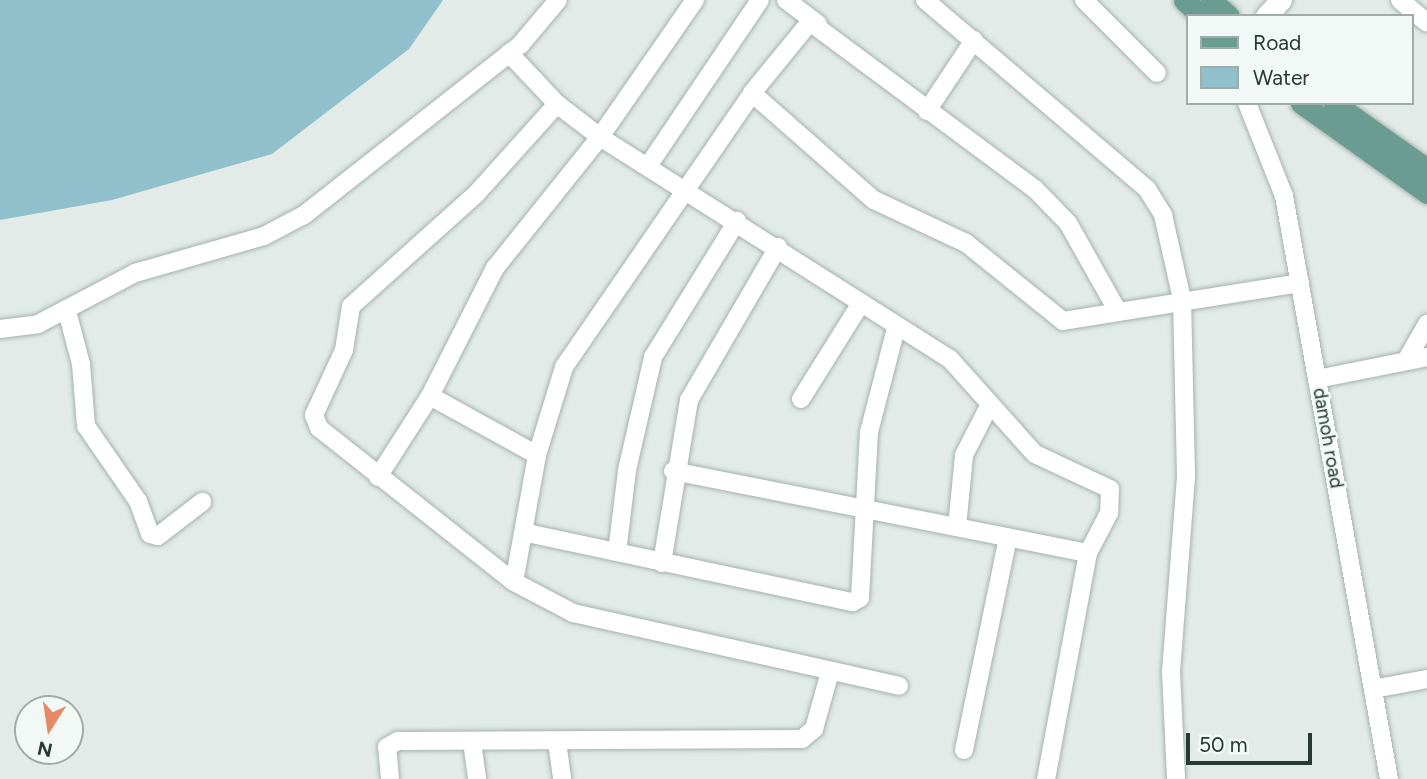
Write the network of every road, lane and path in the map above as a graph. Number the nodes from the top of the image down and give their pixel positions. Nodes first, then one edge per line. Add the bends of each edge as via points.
1 (558, 0) edge
2 (695, 0) edge
3 (760, 0) edge
4 (786, 0) edge
5 (925, 0) edge
6 (1084, 0) edge
7 (1184, 0) edge
8 (1281, 0) edge
9 (1400, 0) edge
10 (1215, 10) edge
11 (1268, 14) edge
12 (1427, 23) edge
13 (818, 24) junction
14 (974, 40) junction
15 (509, 53) junction
16 (1157, 73) dead end
17 (752, 93) junction
18 (557, 104) junction
19 (1248, 105) edge
20 (1304, 105) edge
21 (1337, 105) edge
22 (927, 111) junction
23 (600, 137) junction
24 (648, 166) junction
25 (1427, 169) edge
26 (686, 189) junction
27 (1427, 193) edge
28 (737, 221) junction
29 (778, 247) junction
30 (1300, 283) junction
31 (1182, 299) junction
32 (860, 303) junction
33 (1117, 310) junction
34 (67, 311) junction
35 (1427, 324) edge
36 (896, 328) junction
37 (0, 329) edge
38 (1427, 357) edge
39 (1406, 361) junction
40 (1317, 379) junction
41 (430, 396) junction
42 (801, 399) dead end
43 (988, 408) junction
44 (537, 455) junction
45 (673, 471) junction
46 (378, 477) junction
47 (202, 502) dead end
48 (863, 513) junction
49 (957, 527) junction
50 (527, 533) junction
51 (1008, 537) junction
52 (617, 552) junction
53 (1088, 553) junction
54 (662, 563) junction
55 (514, 582) junction
56 (830, 672) junction
57 (1427, 680) edge
58 (899, 686) dead end
59 (1373, 689) junction
60 (472, 742) junction
61 (556, 742) junction
62 (964, 750) dead end
63 (390, 779) edge
64 (477, 779) edge
65 (562, 779) edge
66 (1046, 779) edge
67 (1176, 779) edge
68 (1389, 779) edge

1 - 15 street
2 - 23 street
3 - 24 street
4 - 13 street
5 - 14 street
6 - 16 street
7 - 10 main road
8 - 11 street
9 - 12 street
13 - 17 street via 803,26
13 - 22 street
14 - 22 street
14 - 31 street via 1147,189 1163,215
15 - 18 street
15 - 34 street via 304,215 264,236 135,273
17 - 26 street
17 - 33 street via 874,200 966,243 1049,315 1079,321
18 - 23 street
18 - 46 street via 476,194 351,306 344,349 314,415 319,428
19 - 30 street, damoh road via 1284,196
20 - 27 main road
21 - 25 main road
22 - 33 street via 1035,189 1068,223
23 - 24 street
23 - 41 street via 495,268
24 - 26 street
26 - 28 street
26 - 44 street via 564,367
28 - 29 street
28 - 52 street via 653,358 626,470
29 - 32 street
29 - 45 street via 708,358 689,400
30 - 31 street
30 - 40 street, damoh road
31 - 33 street
31 - 67 street via 1186,477 1171,672
32 - 36 street
32 - 42 street
34 - 37 street via 38,324
34 - 47 street via 81,365 86,426 131,490 150,534 158,536
35 - 39 street
36 - 43 street via 950,359
36 - 48 street via 869,432
38 - 39 street
39 - 40 street
40 - 59 street, damoh road
41 - 44 street
41 - 46 street
43 - 49 street via 964,455
43 - 53 street via 1035,454 1110,489 1109,513
44 - 50 street
45 - 48 street
45 - 54 street
46 - 55 street
48 - 49 street
48 - 54 street via 863,591 853,602
49 - 51 street
50 - 52 street
50 - 55 street
51 - 53 street
51 - 62 street
52 - 54 street
53 - 66 street
55 - 56 street via 607,625
56 - 58 street
56 - 61 street via 814,729 802,739
57 - 59 street
59 - 68 street, damoh road
60 - 61 street
60 - 63 street via 391,742 385,755
60 - 64 street
61 - 65 street

